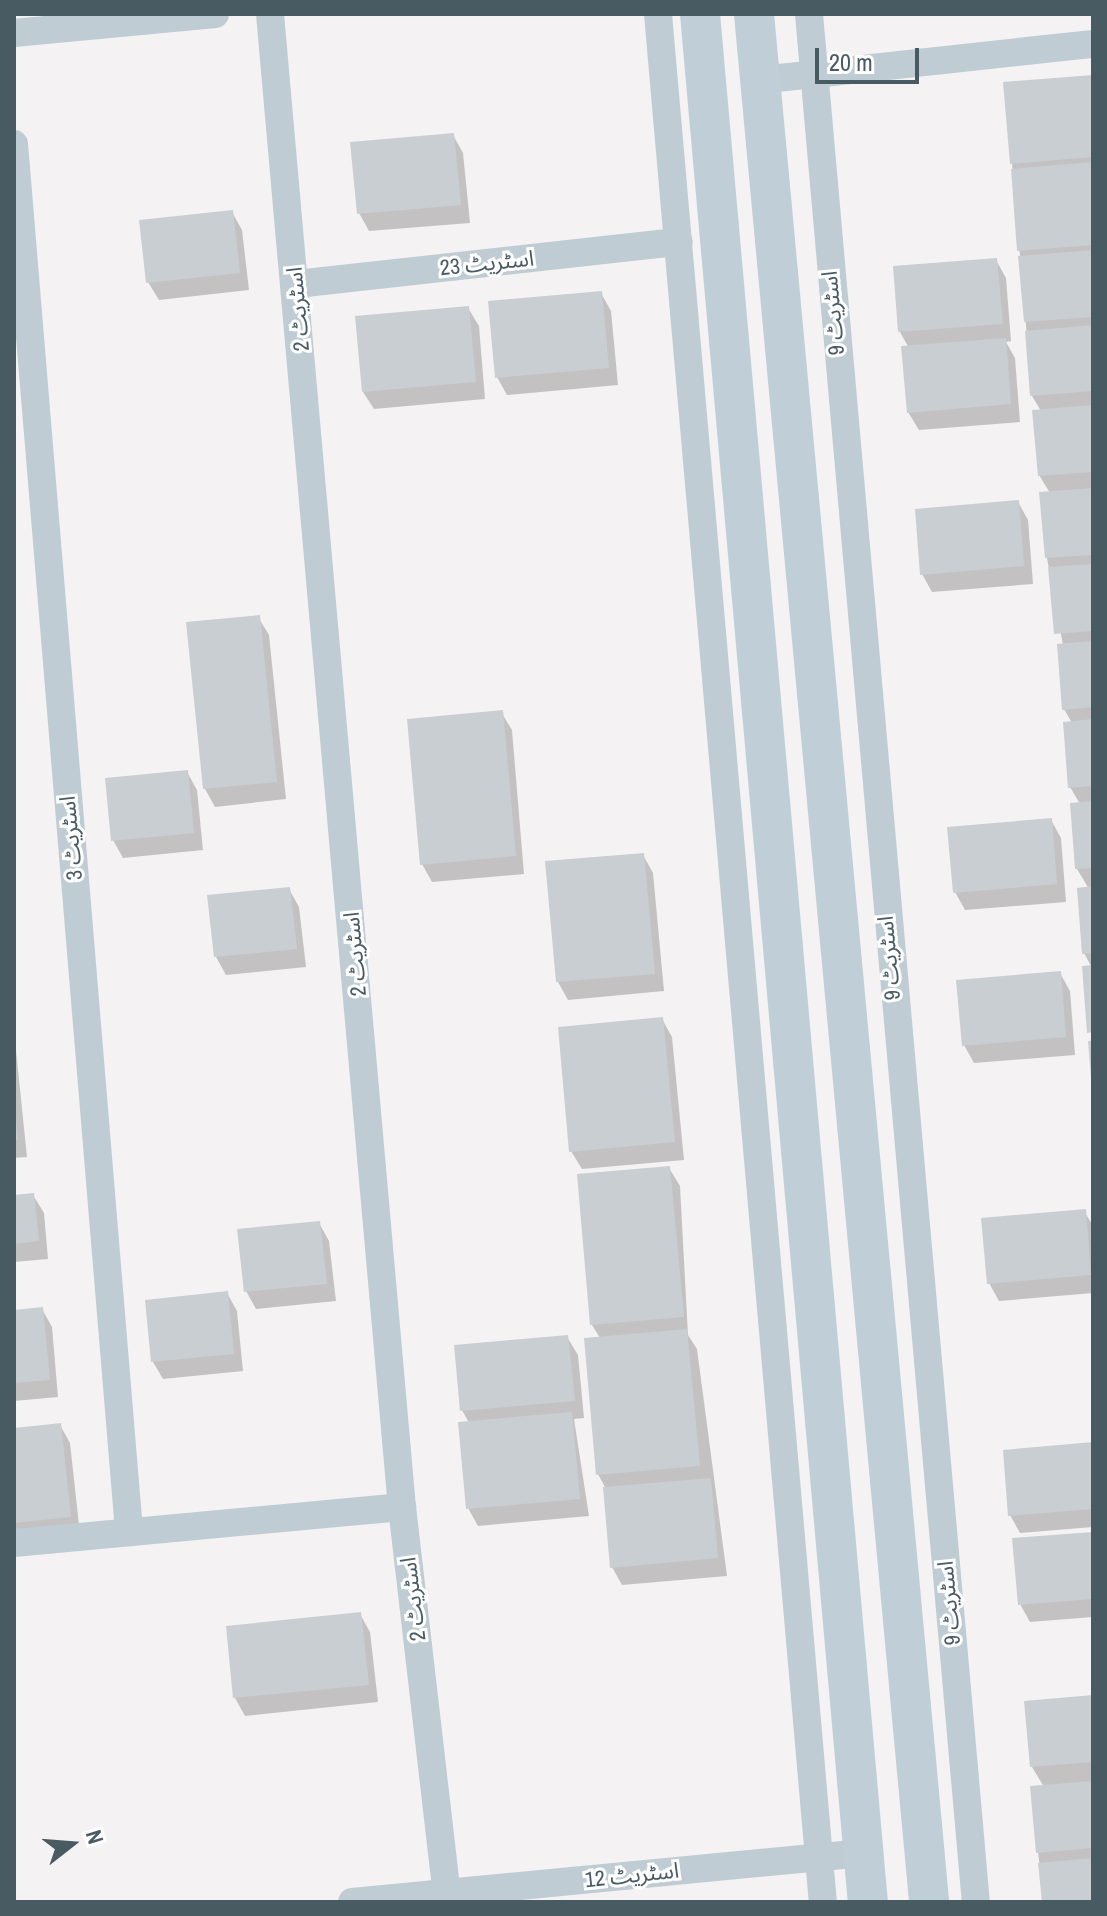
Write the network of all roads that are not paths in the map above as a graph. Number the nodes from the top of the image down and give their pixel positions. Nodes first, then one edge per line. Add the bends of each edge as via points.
1 (215, 14) edge
2 (270, 14) edge
3 (658, 14) edge
4 (700, 14) edge
5 (754, 14) edge
6 (809, 14) edge
7 (14, 33) edge
8 (1093, 44) edge
9 (815, 75) junction
10 (760, 80) junction
11 (14, 144) edge
12 (679, 242) junction
13 (296, 284) junction
14 (402, 1507) junction
15 (129, 1532) junction
16 (14, 1543) edge
17 (864, 1853) junction
18 (819, 1857) junction
19 (447, 1893) junction
20 (352, 1902) edge
21 (823, 1902) edge
22 (868, 1902) edge
23 (929, 1902) edge
24 (976, 1902) edge

1 - 7 street
2 - 13 street, اسٹریٹ 2
3 - 12 street
4 - 17 main road
5 - 10 main road
6 - 9 street, اسٹریٹ 9
8 - 9 street
9 - 10 street
9 - 24 street, اسٹریٹ 9
10 - 23 main road
11 - 15 street, اسٹریٹ 3
12 - 13 street, اسٹریٹ 23
12 - 18 street
13 - 14 street, اسٹریٹ 2
14 - 15 street
14 - 19 street, اسٹریٹ 2
15 - 16 street
17 - 18 street, اسٹریٹ 12
17 - 22 main road
18 - 19 street, اسٹریٹ 12
18 - 21 street
19 - 20 street, اسٹریٹ 12

